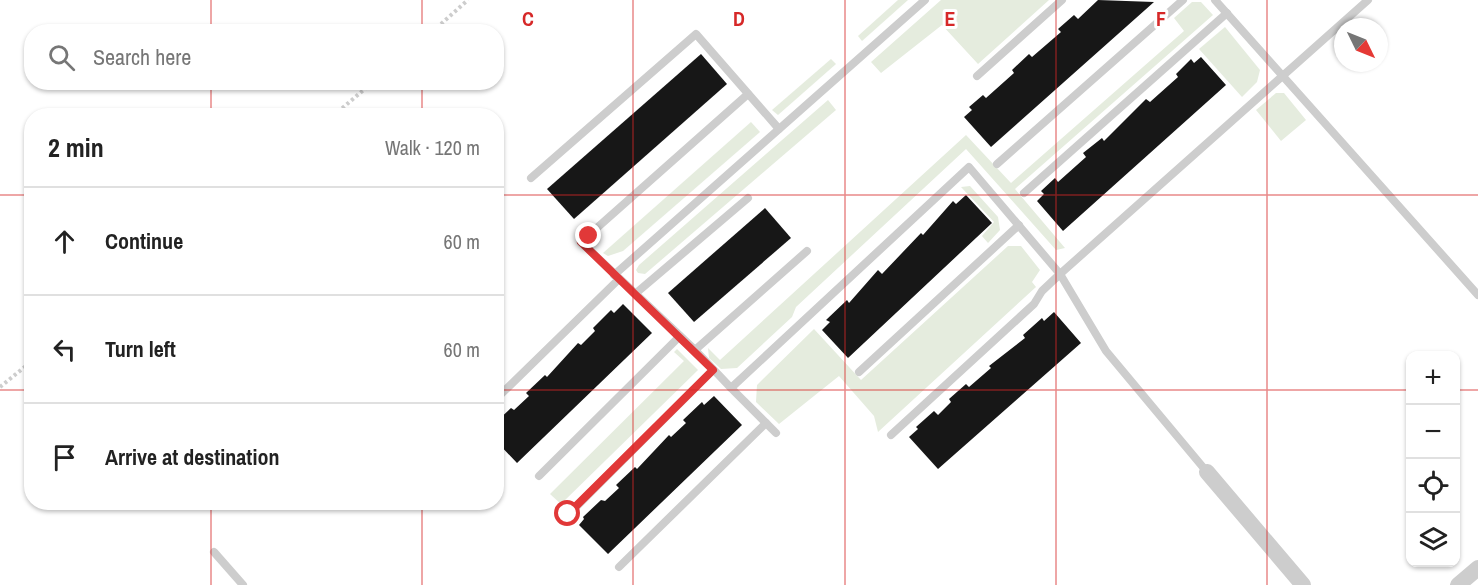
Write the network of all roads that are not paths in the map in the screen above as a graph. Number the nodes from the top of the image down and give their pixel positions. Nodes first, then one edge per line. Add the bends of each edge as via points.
1 (925, 0) edge
2 (1062, 0) edge
3 (1183, 0) edge
4 (1215, 0) edge
5 (1368, 0) edge
6 (1227, 13) junction
7 (977, 76) dead end
8 (1283, 76) junction
9 (748, 94) junction
10 (779, 129) junction
11 (997, 164) dead end
12 (531, 178) dead end
13 (1024, 193) dead end
14 (748, 198) dead end
15 (1019, 225) junction
16 (807, 251) dead end
17 (1060, 274) junction
18 (617, 277) junction
19 (635, 294) junction
20 (1478, 295) edge
21 (680, 336) junction
22 (695, 350) junction
23 (713, 370) junction
24 (859, 372) dead end
25 (731, 388) junction
26 (504, 391) edge
27 (766, 423) junction
28 (776, 433) dead end
29 (891, 435) dead end
30 (1207, 472) joint
31 (538, 476) dead end
32 (568, 514) dead end
33 (214, 552) dead end
34 (619, 567) dead end
35 (1478, 568) edge
36 (243, 585) edge
37 (1303, 585) edge
38 (1458, 585) edge

1 - 10 lane
2 - 7 lane
3 - 11 lane
4 - 6 lane
5 - 8 lane
6 - 8 lane
6 - 13 lane
8 - 17 lane
8 - 20 lane
9 - 10 lane
9 - 12 lane via 696,34
9 - 18 lane via 581,242
10 - 18 lane
14 - 19 lane
15 - 17 lane
15 - 24 lane
15 - 25 lane via 969,167
16 - 22 lane
17 - 29 lane via 1034,304
17 - 30 lane via 1106,351
18 - 19 lane
18 - 26 lane
19 - 21 lane
21 - 22 lane
21 - 31 lane
22 - 23 lane
23 - 25 lane
23 - 32 lane
25 - 27 lane
27 - 28 lane
27 - 34 lane
30 - 37 street
33 - 36 lane
35 - 38 street

